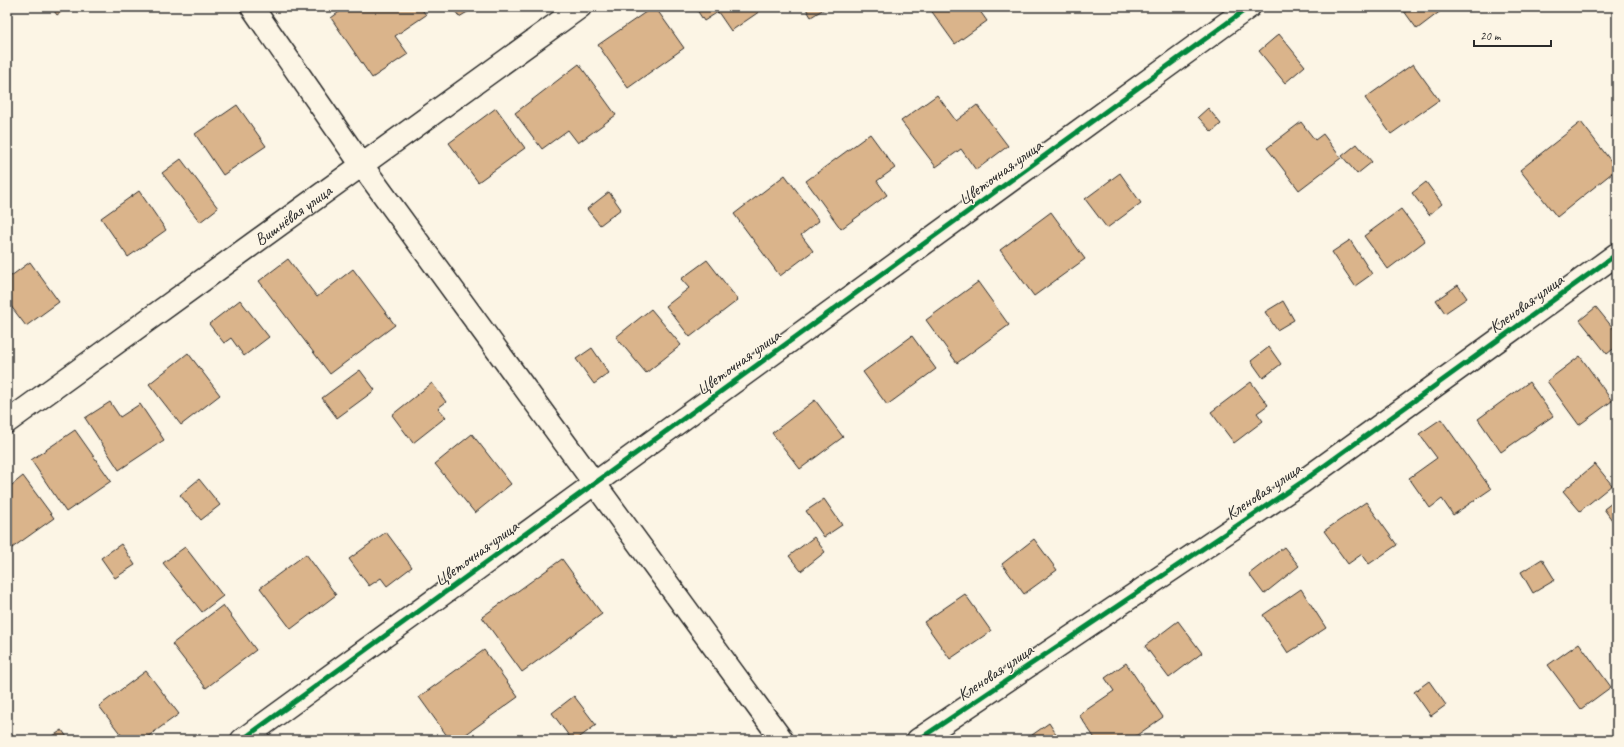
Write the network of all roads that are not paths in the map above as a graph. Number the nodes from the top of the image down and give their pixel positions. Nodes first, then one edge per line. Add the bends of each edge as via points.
1 (252, 7) edge
2 (580, 7) edge
3 (1249, 7) edge
4 (361, 164) junction
5 (1617, 254) edge
6 (7, 422) edge
7 (594, 484) junction
8 (242, 740) edge
9 (782, 740) edge
10 (918, 740) edge

1 - 4 street
2 - 4 street, Вишнёвая улица
3 - 7 street, Цветочная улица
4 - 6 street, Вишнёвая улица
4 - 7 street
5 - 10 street, Кленовая улица via 1302,482
7 - 8 street, Цветочная улица
7 - 9 street

